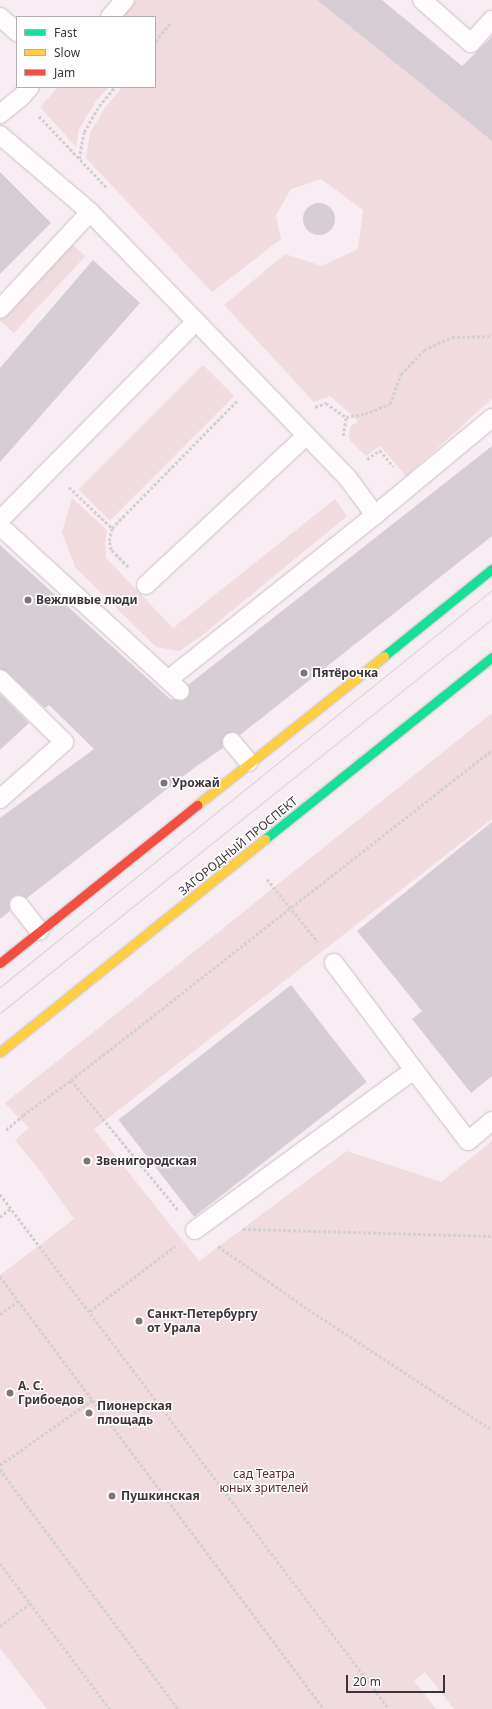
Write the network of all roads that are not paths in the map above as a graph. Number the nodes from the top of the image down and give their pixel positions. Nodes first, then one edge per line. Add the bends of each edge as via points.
1 (125, 0) edge
2 (422, 0) edge
3 (0, 16) edge
4 (111, 16) edge
5 (492, 20) edge
6 (16, 31) edge
7 (29, 88) edge
8 (0, 114) edge
9 (0, 135) edge
10 (90, 212) junction
11 (0, 309) edge
12 (195, 322) junction
13 (492, 418) edge
14 (306, 436) junction
15 (375, 515) junction
16 (0, 520) edge
17 (0, 526) edge
18 (492, 569) edge
19 (146, 585) road end
20 (492, 658) edge
21 (0, 679) edge
22 (232, 742) dead end
23 (249, 762) junction
24 (1, 796) edge
25 (19, 905) dead end
26 (39, 931) junction
27 (0, 963) edge
28 (334, 963) road end
29 (0, 1052) edge
30 (414, 1070) junction
31 (492, 1121) edge
32 (195, 1230) road end

1 - 4 lane
2 - 5 lane via 471,43
3 - 6 lane
7 - 8 lane
9 - 10 lane
10 - 11 lane
10 - 12 lane
12 - 14 lane
12 - 16 lane
13 - 15 lane
14 - 15 lane via 346,477
14 - 19 lane
15 - 17 lane via 175,685
18 - 23 main road
20 - 29 main road, ЗАГОРОДНЫЙ ПРОСПЕКТ
21 - 24 lane via 64,742
22 - 23 lane
23 - 26 main road
25 - 26 lane
26 - 27 main road
28 - 30 lane
30 - 31 lane via 468,1141
30 - 32 lane

